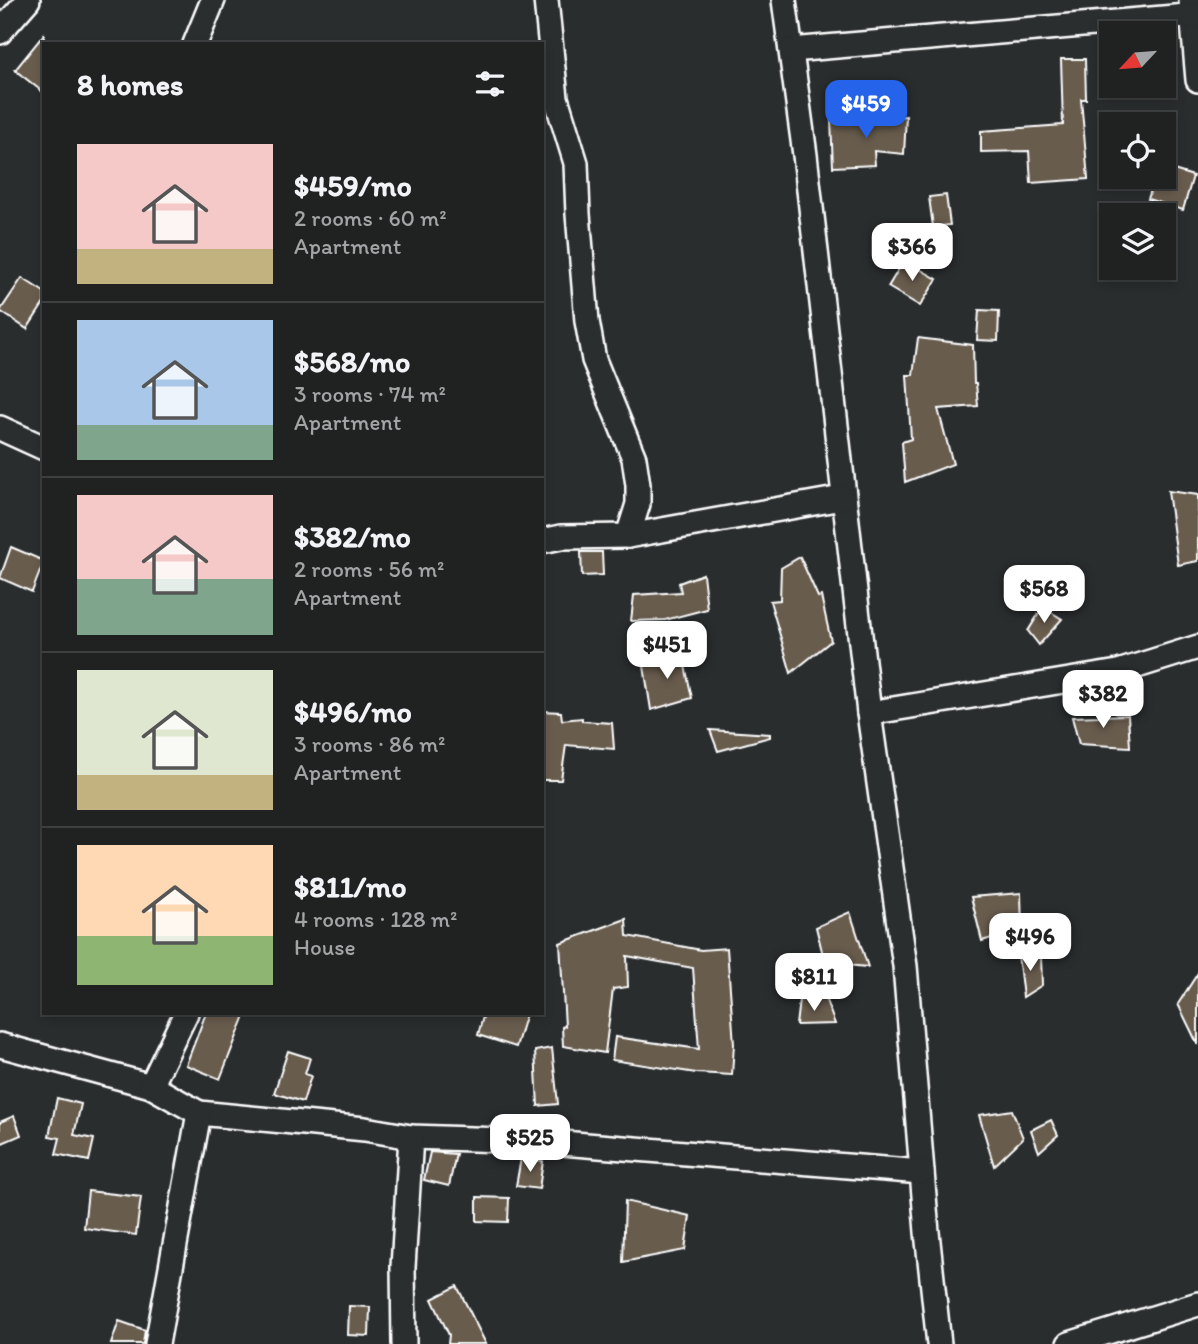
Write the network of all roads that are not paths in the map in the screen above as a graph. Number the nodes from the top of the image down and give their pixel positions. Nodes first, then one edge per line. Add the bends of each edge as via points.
1 (28, 0) edge
2 (213, 0) edge
3 (546, 0) edge
4 (784, 0) edge
5 (1194, 10) edge
6 (0, 32) edge
7 (196, 42) edge
8 (791, 50) junction
9 (1198, 79) edge
10 (0, 428) edge
11 (42, 447) edge
12 (842, 498) junction
13 (628, 536) junction
14 (544, 541) edge
15 (1198, 647) edge
16 (869, 713) junction
17 (185, 1015) edge
18 (0, 1045) edge
19 (151, 1086) junction
20 (199, 1113) junction
21 (411, 1137) junction
22 (922, 1172) junction
23 (1198, 1304) edge
24 (157, 1344) edge
25 (404, 1344) edge
26 (939, 1344) edge
27 (1069, 1344) edge

1 - 6 street
2 - 7 street
3 - 13 street via 556,98 576,163 587,321 604,390 634,458 638,504
4 - 8 street
5 - 8 street
5 - 9 street
8 - 12 street
10 - 11 street
12 - 13 street
12 - 16 street
13 - 14 street
15 - 16 street via 1118,672
16 - 22 street via 905,966
17 - 19 street
18 - 19 street
19 - 20 street
20 - 21 street
20 - 24 street
21 - 22 street via 537,1141
21 - 25 street via 403,1267
22 - 26 street
23 - 27 street

